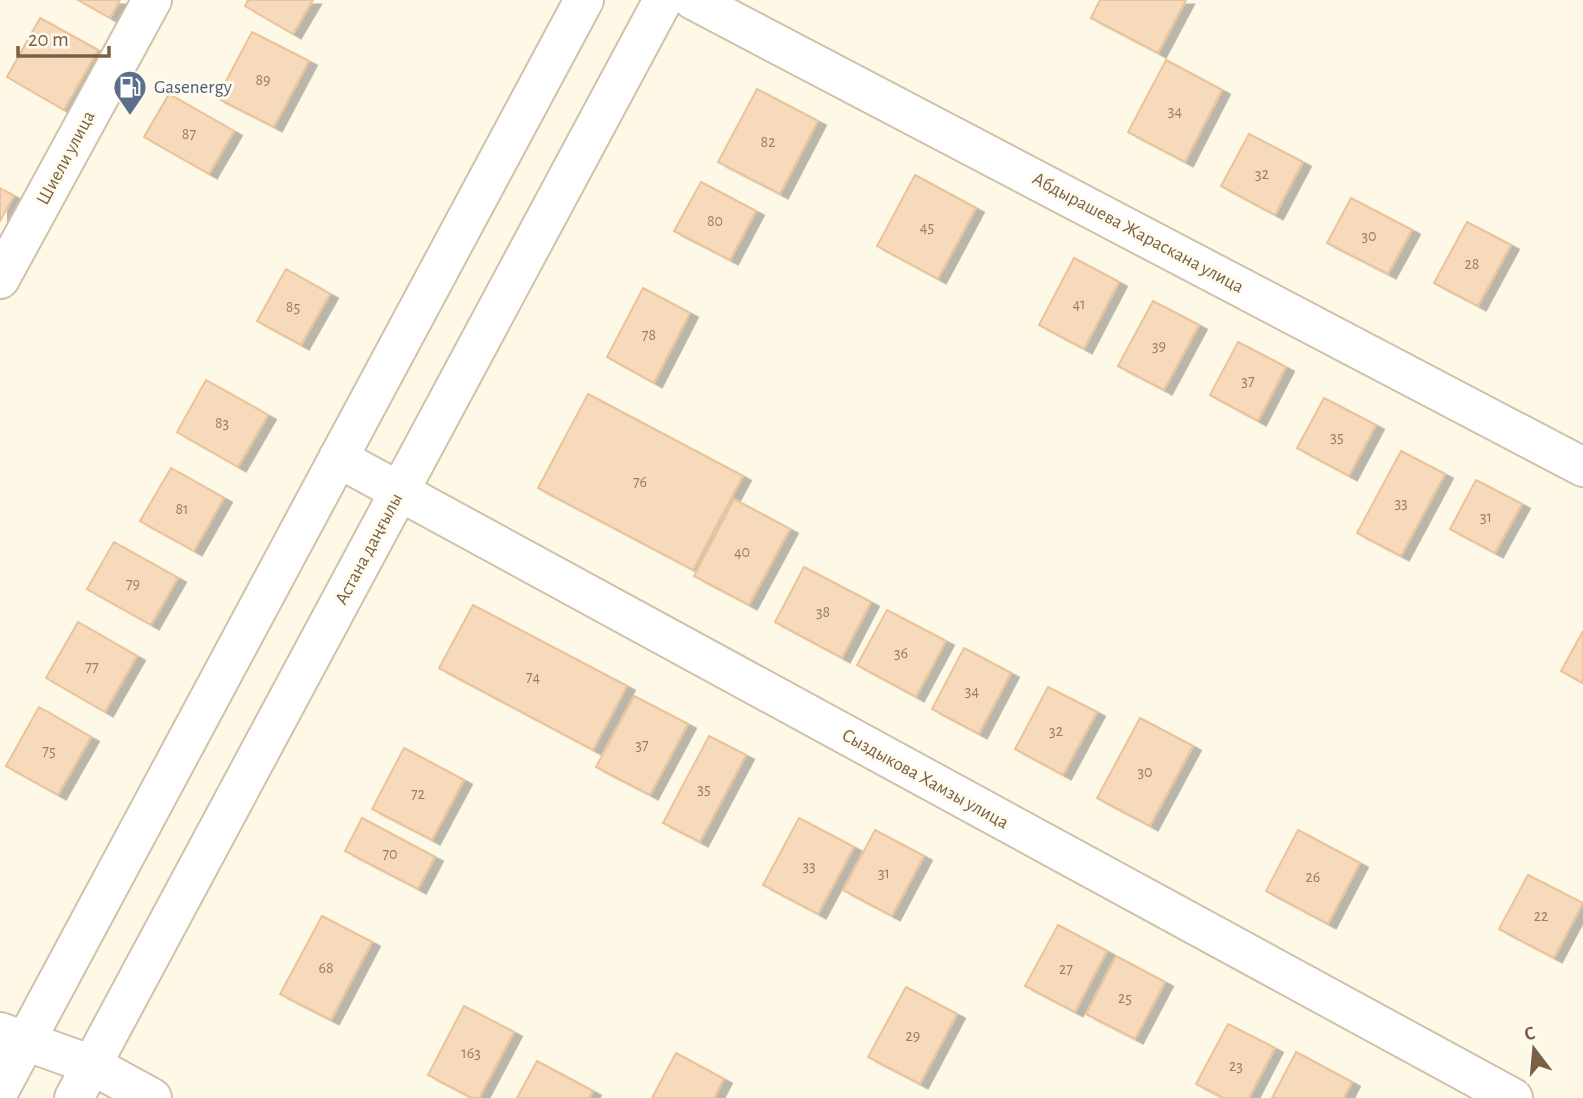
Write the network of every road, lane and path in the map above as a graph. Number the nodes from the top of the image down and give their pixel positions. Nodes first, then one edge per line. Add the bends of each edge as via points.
1 (152, 0) edge
2 (584, 0) edge
3 (663, 0) edge
4 (693, 0) edge
5 (0, 279) edge
6 (338, 458) junction
7 (1583, 467) edge
8 (399, 493) junction
9 (13, 1036) edge
10 (92, 1065) junction
11 (0, 1090) edge
12 (75, 1098) edge
13 (152, 1098) edge
14 (1513, 1098) edge

1 - 5 street, Шиели улица
2 - 6 street
3 - 8 street, Астана даңғылы
4 - 7 street, Абдырашева Жараскана улица
6 - 8 street, Сыздыкова Хамзы улица
6 - 9 street
8 - 10 street, Астана даңғылы
8 - 14 street, Сыздыкова Хамзы улица
9 - 10 street
9 - 11 street
10 - 12 street, Астана даңғылы
10 - 13 street

